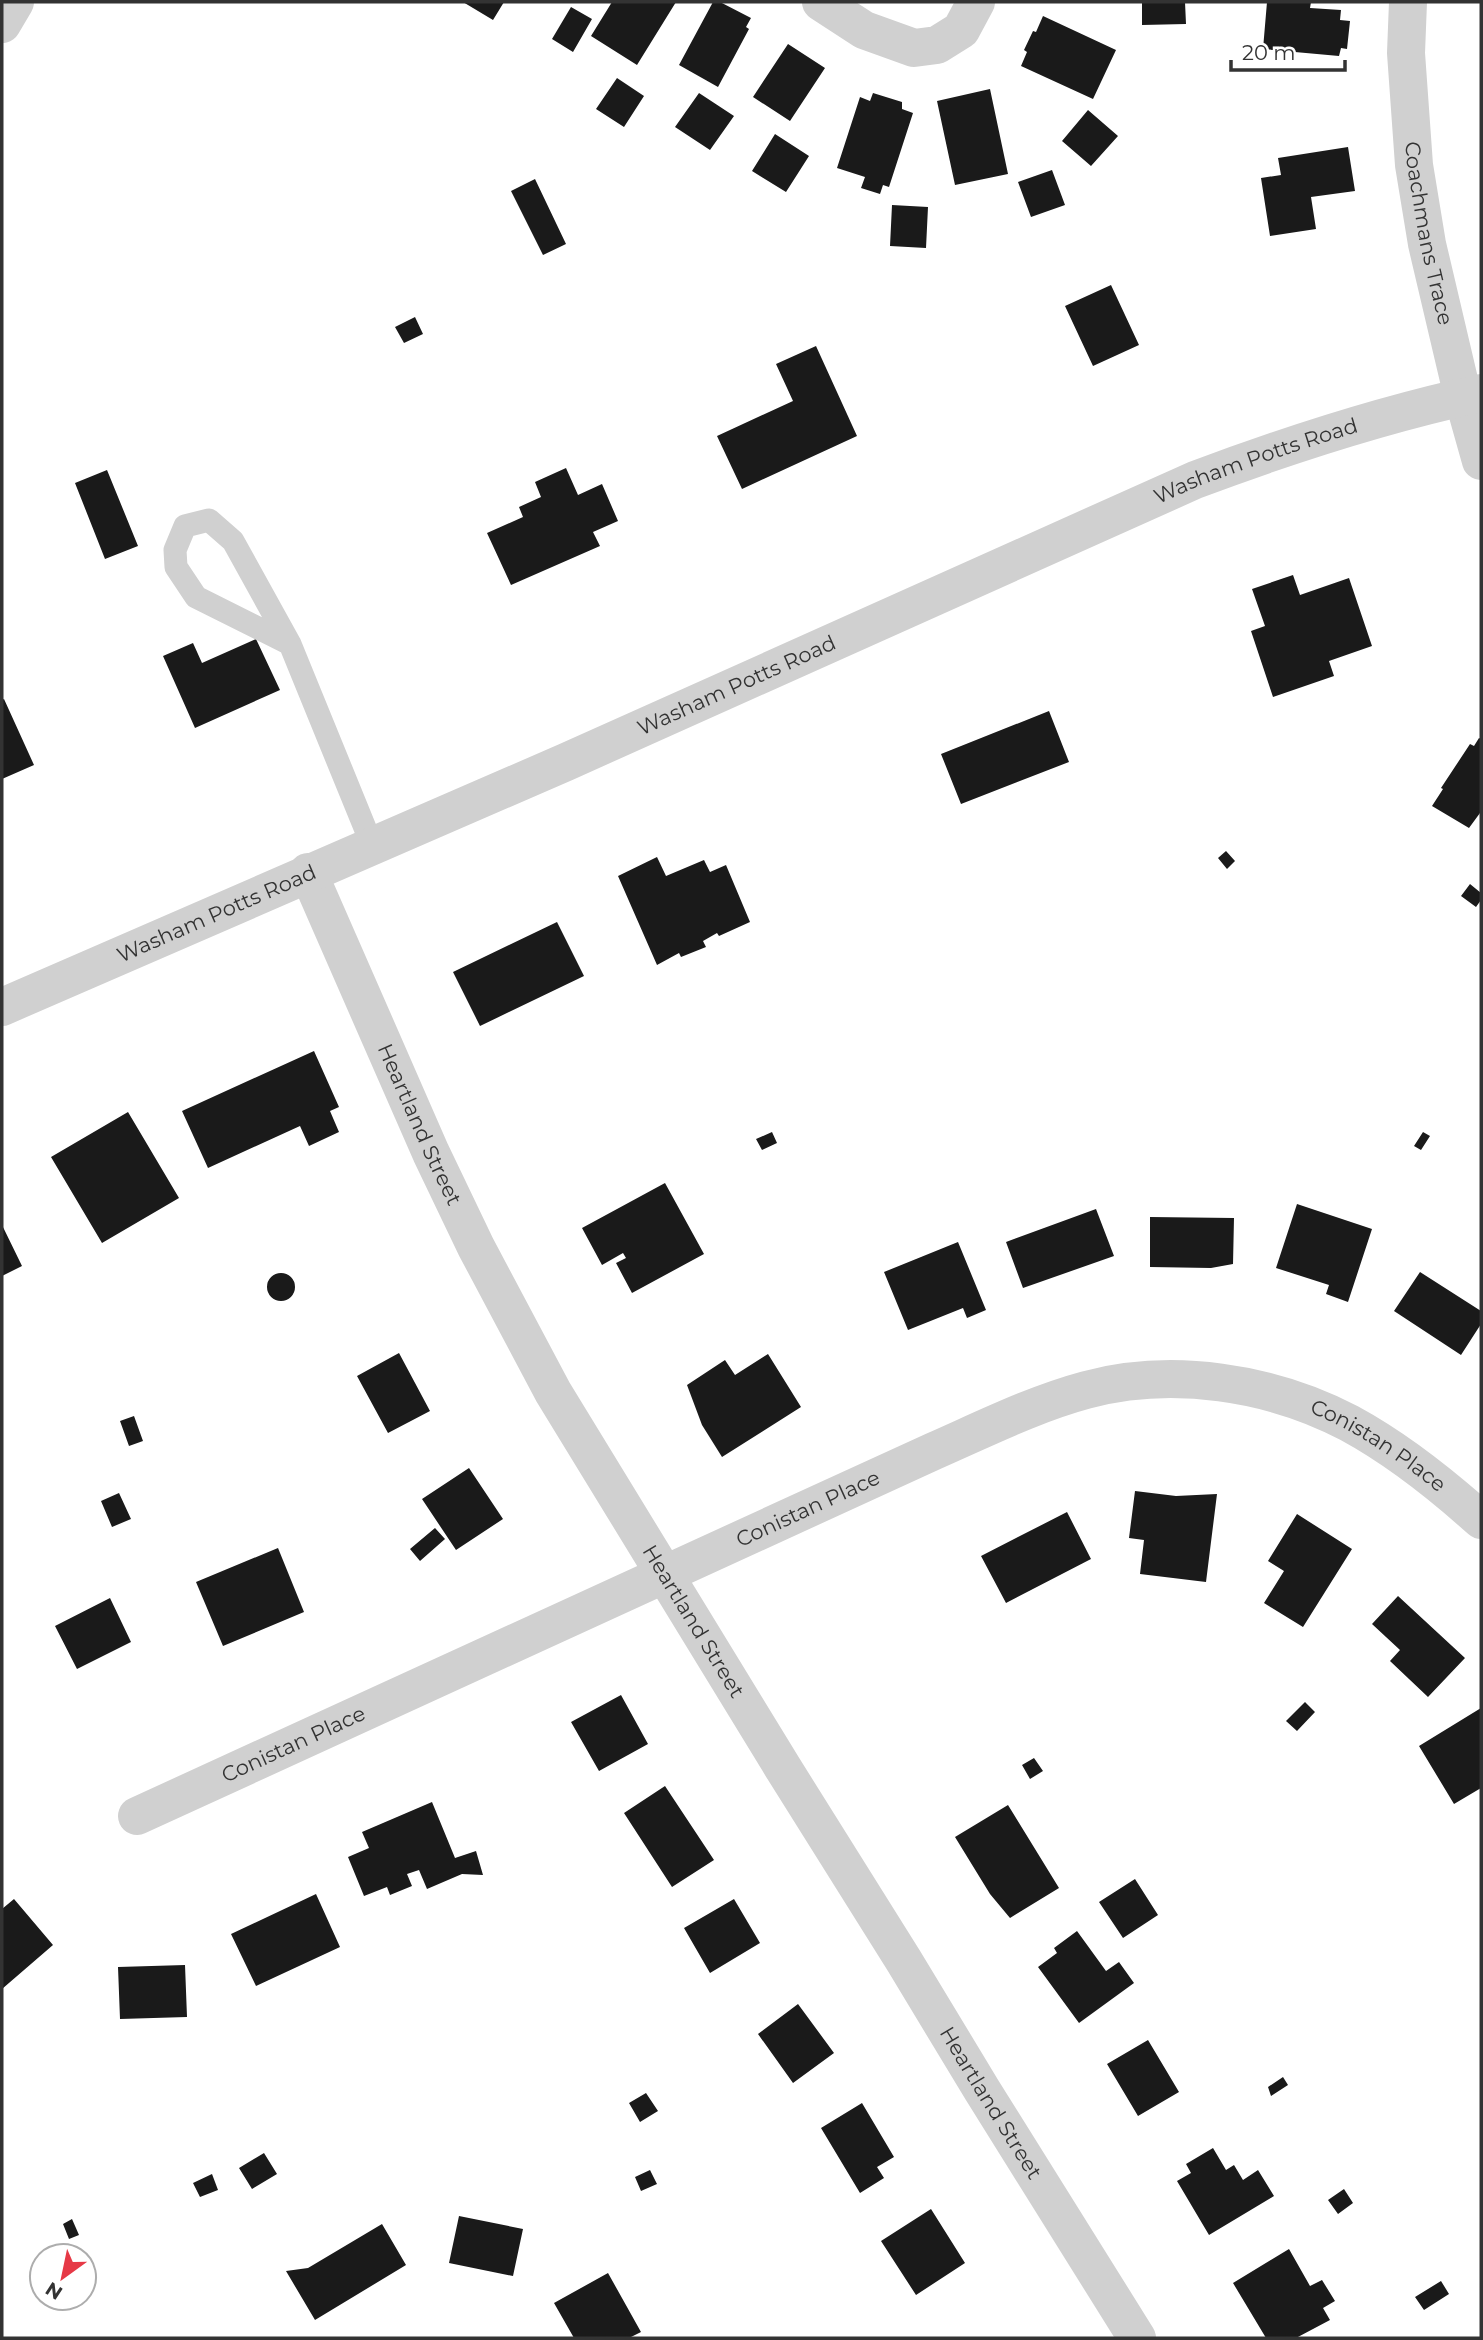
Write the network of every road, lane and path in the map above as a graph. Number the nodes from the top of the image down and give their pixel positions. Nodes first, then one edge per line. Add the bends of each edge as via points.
1 (15, 2) edge
2 (821, 2) edge
3 (975, 2) edge
4 (1408, 2) edge
5 (2, 24) edge
6 (1472, 395) edge
7 (1481, 461) edge
8 (290, 644) junction
9 (372, 845) junction
10 (308, 872) junction
11 (2, 1007) edge
12 (1481, 1520) edge
13 (666, 1574) junction
14 (137, 1816) dead end
15 (1137, 2338) edge

1 - 5 street
2 - 3 street via 864,30 914,48 937,45 961,30
4 - 6 street, Coachmans Trace via 1406,53 1414,165 1427,244
6 - 7 street, Coachmans Trace
6 - 9 street, Washam Potts Road via 1317,437 1195,480
8 - 8 lane via 233,541 209,520 185,526 175,550 176,567 197,597
8 - 9 lane
9 - 10 street, Washam Potts Road
10 - 11 street, Washam Potts Road
10 - 13 street, Heartland Street via 475,1248 553,1392
12 - 13 street, Conistan Place via 1415,1465 1349,1423 1300,1402 1221,1383 1150,1380 1087,1390 1045,1403
13 - 14 street, Conistan Place
13 - 15 street, Heartland Street

